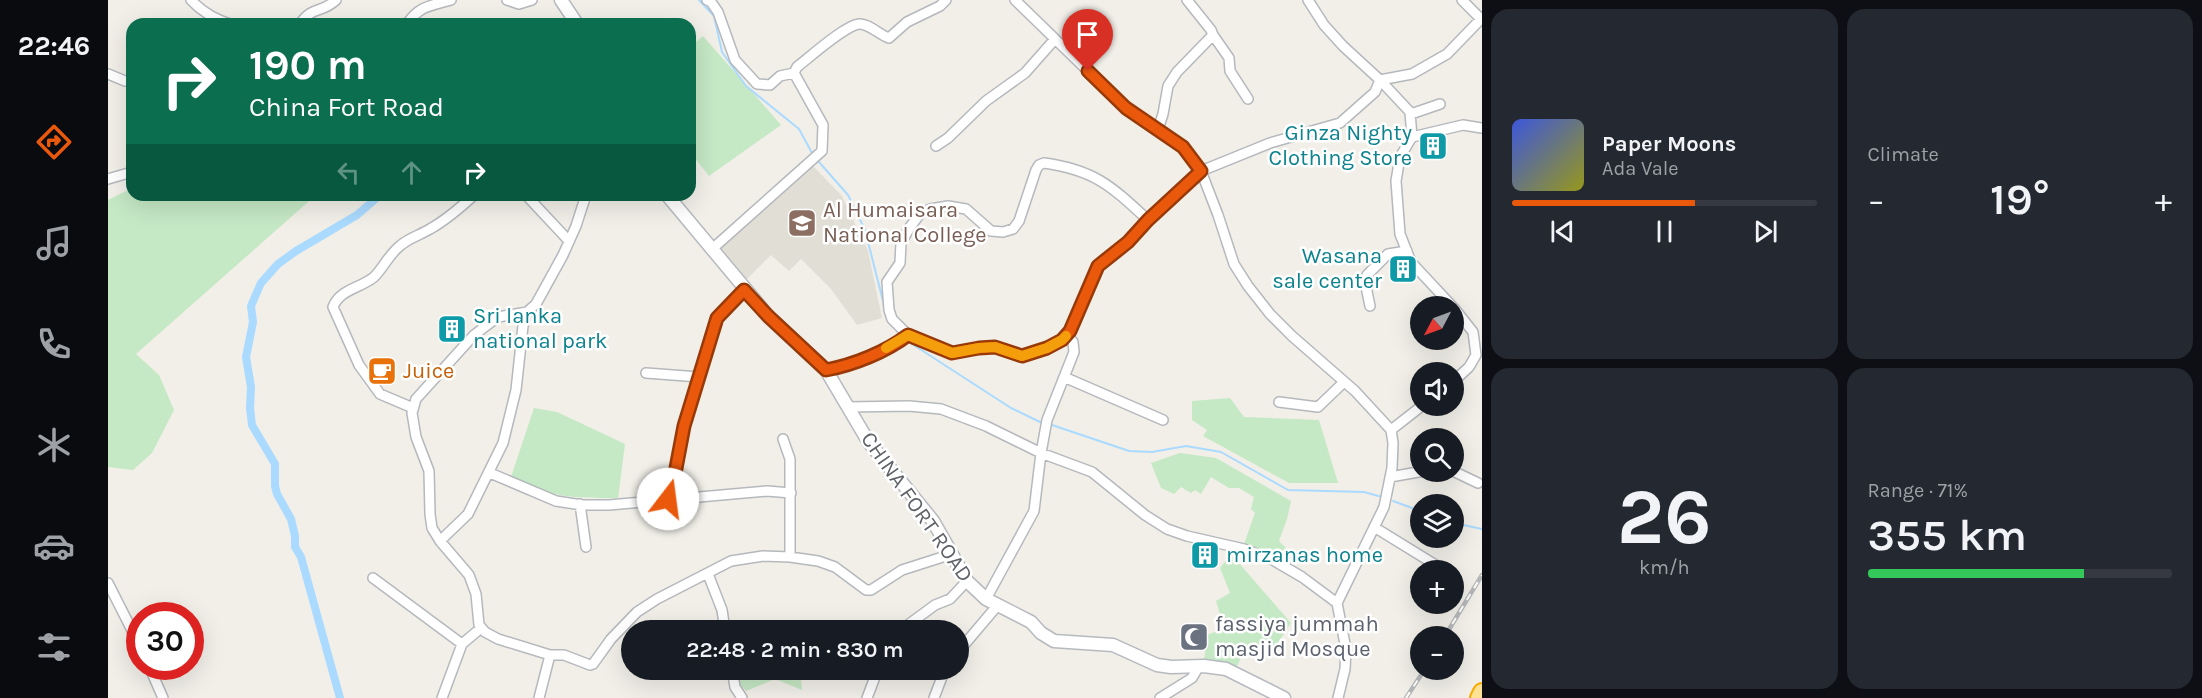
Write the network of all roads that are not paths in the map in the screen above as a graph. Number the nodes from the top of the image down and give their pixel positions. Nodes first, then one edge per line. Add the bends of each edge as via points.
1 (191, 0) edge
2 (336, 0) edge
3 (451, 0) edge
4 (507, 0) edge
5 (532, 0) edge
6 (561, 0) edge
7 (707, 0) edge
8 (946, 0) edge
9 (1015, 0) edge
10 (1187, 0) edge
11 (1308, 0) edge
12 (1462, 0) edge
13 (216, 18) edge
14 (305, 18) edge
15 (411, 18) edge
16 (573, 18) edge
17 (1481, 18) edge
18 (1213, 36) junction
19 (1055, 39) junction
20 (794, 73) junction
21 (108, 74) edge
22 (1380, 80) junction
23 (126, 81) edge
24 (1248, 99) dead end
25 (1440, 104) dead end
26 (1411, 114) junction
27 (1482, 128) edge
28 (1158, 129) junction
29 (1412, 136) junction
30 (936, 146) dead end
31 (1201, 171) junction
32 (126, 174) edge
33 (108, 179) edge
34 (467, 201) edge
35 (532, 201) edge
36 (584, 201) edge
37 (672, 201) edge
38 (1148, 220) junction
39 (569, 241) junction
40 (711, 250) junction
41 (1407, 251) junction
42 (744, 290) junction
43 (1443, 296) edge
44 (1370, 306) dead end
45 (527, 312) junction
46 (1464, 321) edge
47 (908, 335) junction
48 (1067, 335) junction
49 (826, 370) junction
50 (1464, 372) edge
51 (646, 374) dead end
52 (699, 377) junction
53 (1064, 377) junction
54 (1344, 382) junction
55 (1279, 402) dead end
56 (848, 407) junction
57 (413, 408) junction
58 (1410, 415) edge
59 (1163, 420) dead end
60 (1391, 430) junction
61 (783, 439) dead end
62 (1041, 453) junction
63 (490, 473) junction
64 (1410, 473) edge
65 (1464, 476) edge
66 (1390, 477) junction
67 (1478, 483) dead end
68 (791, 493) junction
69 (668, 499) junction
70 (580, 504) junction
71 (1374, 527) junction
72 (440, 541) junction
73 (586, 547) dead end
74 (952, 554) junction
75 (790, 557) junction
76 (1427, 560) edge
77 (708, 574) junction
78 (373, 578) dead end
79 (967, 581) junction
80 (108, 583) edge
81 (986, 599) junction
82 (1337, 603) junction
83 (997, 606) junction
84 (126, 618) edge
85 (724, 620) edge
86 (915, 620) edge
87 (481, 628) junction
88 (969, 639) edge
89 (462, 644) junction
90 (550, 655) junction
91 (1198, 666) junction
92 (155, 680) edge
93 (734, 680) edge
94 (874, 680) edge
95 (941, 680) edge
96 (1482, 692) edge
97 (163, 698) edge
98 (442, 698) edge
99 (539, 698) edge
100 (742, 698) edge
101 (867, 698) edge
102 (934, 698) edge
103 (1160, 698) edge
104 (1284, 698) edge
105 (1338, 698) edge
106 (1479, 698) edge

1 - 13 street
2 - 14 street via 325,9 311,11
3 - 15 street via 430,4
4 - 5 street via 519,4
6 - 16 street
7 - 20 street via 718,12 735,60 757,84 770,85 780,76
8 - 20 street via 907,22 889,38 865,25 853,27 832,39
9 - 19 street
10 - 18 street
11 - 22 street via 1330,32
12 - 17 street
17 - 22 street via 1447,54 1412,74
18 - 24 street via 1229,58 1230,71
18 - 28 street via 1168,86
19 - 28 street via 1126,108
19 - 30 street via 1025,73 986,101
20 - 40 street via 823,125 822,151
21 - 23 street
22 - 26 street
22 - 31 street via 1375,92 1340,123 1270,143
25 - 26 street
26 - 29 street
27 - 29 street via 1463,125
28 - 31 street via 1183,147
29 - 41 street via 1400,157 1396,181 1400,234
31 - 38 street
31 - 54 street via 1234,264 1248,286 1292,336
32 - 33 street
34 - 57 street via 398,248 373,277 352,287 333,307 358,365 380,394
35 - 39 street
36 - 39 street
37 - 40 street, CHINA FORT ROAD
38 - 47 street via 1106,183 1078,169 1044,163 1036,170 1013,229 991,231 966,209 930,209 910,226 901,243 900,263 887,282 888,310
38 - 48 street via 1098,266
39 - 45 street via 538,300
40 - 42 street, CHINA FORT ROAD
41 - 43 street via 1411,262
41 - 44 street via 1388,254 1367,274
42 - 49 street, CHINA FORT ROAD
42 - 52 street via 717,318
45 - 57 street via 501,316 488,323 447,363 416,399
45 - 63 street via 511,414
46 - 50 street via 1473,332 1476,355
47 - 48 street via 952,353 995,347 1022,356 1047,348
47 - 49 street via 843,367
48 - 53 street via 1074,352
49 - 56 street, CHINA FORT ROAD
51 - 52 street
52 - 69 street
53 - 59 street
53 - 62 street via 1047,420
54 - 55 street via 1318,407
54 - 60 street
56 - 62 street via 941,409
56 - 74 street, CHINA FORT ROAD via 868,441 933,522
57 - 72 street via 414,428 429,471 431,522
58 - 60 street
60 - 66 street
61 - 68 street via 790,459
62 - 81 street via 1034,512
62 - 82 street via 1092,472 1167,529 1273,560
63 - 70 street via 556,501
63 - 72 street via 468,514
64 - 66 street
65 - 67 street
66 - 71 street via 1384,507
68 - 69 street via 767,491
68 - 75 street
69 - 70 street
70 - 73 street
71 - 76 street
71 - 82 street
72 - 87 street via 472,582
74 - 75 street via 902,570 871,590 827,564
74 - 79 street, CHINA FORT ROAD
75 - 77 street via 732,561
77 - 85 street
77 - 90 street via 637,612 593,664
78 - 89 street
79 - 81 street, CHINA FORT ROAD
79 - 86 street via 950,599
80 - 84 street
81 - 83 street, CHINA FORT ROAD
82 - 105 street via 1346,649 1346,669
83 - 88 street
83 - 91 street, CHINA FORT ROAD via 1031,622 1054,640 1113,645 1157,665
87 - 89 street
87 - 90 street via 498,639
89 - 98 street
90 - 99 street
91 - 103 street via 1192,678
91 - 104 street, CHINA FORT ROAD via 1226,669
92 - 97 street
93 - 100 street
94 - 101 street
95 - 102 street
96 - 106 highway

